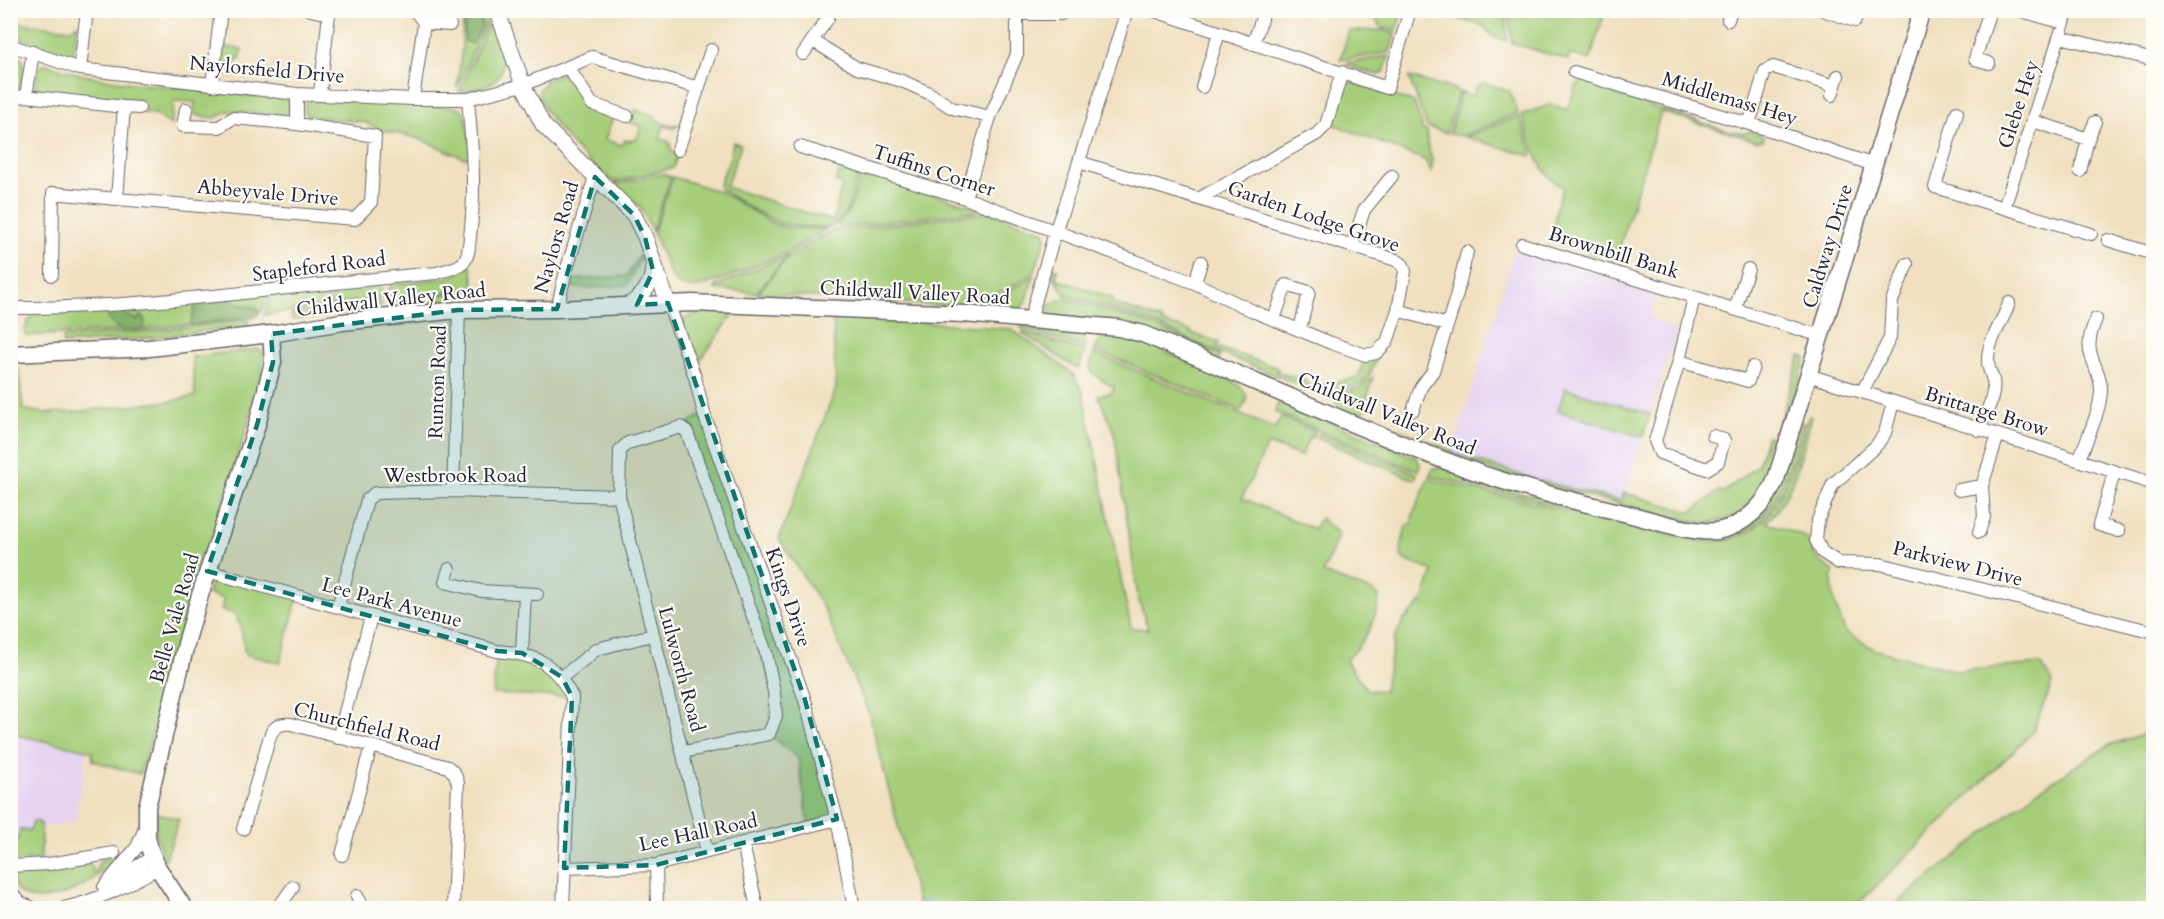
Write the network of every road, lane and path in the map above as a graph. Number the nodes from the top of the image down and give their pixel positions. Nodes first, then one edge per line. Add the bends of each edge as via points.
1 (87, 10) edge
2 (221, 10) edge
3 (310, 10) edge
4 (497, 10) edge
5 (996, 10) edge
6 (1127, 10) edge
7 (1152, 10) edge
8 (1410, 10) edge
9 (1823, 10) edge
10 (1922, 10) edge
11 (1990, 10) edge
12 (2018, 10) edge
13 (2067, 10) edge
14 (331, 12) edge
15 (416, 12) edge
16 (1264, 12) dead end
17 (1017, 14) junction
18 (1061, 14) dead end
19 (828, 18) dead end
20 (1855, 21) dead end
21 (424, 23) junction
22 (2064, 23) junction
23 (450, 25) dead end
24 (1219, 33) junction
25 (2060, 37) junction
26 (813, 41) junction
27 (1252, 44) junction
28 (10, 45) edge
29 (711, 50) dead end
30 (33, 52) junction
31 (803, 54) dead end
32 (2154, 60) edge
33 (1989, 63) dead end
34 (568, 67) junction
35 (80, 69) junction
36 (1342, 72) junction
37 (1574, 72) dead end
38 (212, 85) junction
39 (523, 85) junction
40 (1835, 86) dead end
41 (1202, 87) dead end
42 (699, 88) junction
43 (320, 93) junction
44 (297, 94) junction
45 (26, 96) junction
46 (10, 98) edge
47 (413, 99) junction
48 (468, 99) junction
49 (124, 107) junction
50 (139, 108) dead end
51 (186, 109) dead end
52 (1957, 112) dead end
53 (627, 116) dead end
54 (990, 117) junction
55 (2033, 121) junction
56 (2095, 122) dead end
57 (297, 124) junction
58 (1749, 124) junction
59 (2088, 139) junction
60 (800, 147) dead end
61 (678, 150) dead end
62 (1079, 162) junction
63 (1874, 165) junction
64 (2080, 171) dead end
65 (1392, 176) dead end
66 (595, 177) junction
67 (965, 198) junction
68 (1200, 198) junction
69 (117, 199) junction
70 (2004, 208) junction
71 (1055, 232) junction
72 (2091, 234) dead end
73 (2108, 240) dead end
74 (1522, 244) dead end
75 (1352, 246) junction
76 (1467, 252) dead end
77 (2154, 254) edge
78 (1201, 262) dead end
79 (654, 263) junction
80 (1907, 264) dead end
81 (1748, 269) dead end
82 (52, 275) dead end
83 (1195, 283) junction
84 (1694, 297) junction
85 (668, 303) junction
86 (2009, 303) dead end
87 (629, 305) junction
88 (10, 308) edge
89 (557, 309) junction
90 (1735, 309) junction
91 (459, 310) junction
92 (1398, 310) junction
93 (1274, 319) junction
94 (2096, 319) dead end
95 (1030, 320) junction
96 (1447, 325) junction
97 (1300, 329) junction
98 (271, 334) junction
99 (1821, 336) junction
100 (10, 354) edge
101 (1679, 361) junction
102 (1753, 368) dead end
103 (1808, 375) junction
104 (1862, 392) junction
105 (1893, 402) junction
106 (1413, 410) dead end
107 (1978, 430) junction
108 (1998, 435) junction
109 (1713, 436) dead end
110 (2079, 460) junction
111 (2114, 473) junction
112 (2154, 484) edge
113 (1982, 486) junction
114 (1959, 490) dead end
115 (453, 491) junction
116 (1770, 493) joint
117 (619, 496) junction
118 (2119, 531) dead end
119 (1979, 532) dead end
120 (449, 569) dead end
121 (207, 572) junction
122 (338, 607) junction
123 (371, 617) junction
124 (2154, 632) edge
125 (652, 634) junction
126 (522, 653) junction
127 (562, 677) junction
128 (338, 738) junction
129 (371, 746) junction
130 (684, 752) junction
131 (837, 819) junction
132 (146, 824) junction
133 (243, 829) dead end
134 (743, 844) junction
135 (707, 852) junction
136 (114, 853) dead end
137 (342, 855) dead end
138 (93, 856) junction
139 (155, 863) junction
140 (656, 865) junction
141 (10, 866) edge
142 (564, 868) junction
143 (95, 869) dead end
144 (104, 887) junction
145 (293, 887) dead end
146 (10, 892) edge
147 (357, 896) dead end
148 (91, 900) junction
149 (851, 908) edge
150 (33, 909) edge
151 (64, 909) edge
152 (184, 909) edge
153 (278, 909) edge
154 (364, 909) edge
155 (453, 909) edge
156 (563, 909) edge
157 (657, 909) edge
158 (757, 909) edge

1 - 35 street
2 - 38 street
3 - 14 street
4 - 39 street, Naylors Road
5 - 17 street
6 - 62 street
7 - 24 street
8 - 36 street via 1388,88
9 - 20 street
10 - 63 main road, Caldway Drive
11 - 33 street via 1975,59
12 - 22 street
13 - 22 street, Glebe Hey
14 - 43 street
15 - 21 street
16 - 27 street
17 - 18 street
17 - 54 street via 1017,54
19 - 26 street
21 - 23 street
21 - 47 street
22 - 25 street, Glebe Hey
24 - 27 street
24 - 41 street
25 - 32 street
25 - 55 street, Glebe Hey
26 - 31 street
26 - 54 street via 857,68 902,81 952,108
27 - 36 street
28 - 30 street, Naylorsfield Drive
29 - 42 street
30 - 35 street, Naylorsfield Drive
30 - 45 street
34 - 39 street, Naylorsfield Drive
34 - 42 street, Naylorsfield Drive via 592,57
34 - 53 street via 592,104
35 - 38 street, Naylorsfield Drive
36 - 68 street via 1326,125 1317,134
37 - 58 street, Middlemass Hey
38 - 44 street, Naylorsfield Drive
39 - 48 street, Naylorsfield Drive
39 - 66 street, Naylors Road via 543,125
40 - 58 street via 1773,67 1765,71
42 - 61 street
43 - 44 street, Naylorsfield Drive
43 - 47 street, Naylorsfield Drive
44 - 57 street
45 - 46 street
45 - 49 street
47 - 48 street, Naylorsfield Drive
48 - 88 street, Stapleford Road via 474,207 468,254 454,268 226,296
49 - 50 street
49 - 69 street
51 - 57 street, Abbeyvale Drive via 183,126 219,127 233,118
52 - 70 street via 1935,188
54 - 67 street
55 - 59 street
55 - 70 street, Glebe Hey
56 - 59 street
57 - 69 street, Abbeyvale Drive via 375,136 371,202 355,219
58 - 63 street, Middlemass Hey
59 - 64 street
60 - 67 street, Tuffins Corner
62 - 68 street, Garden Lodge Grove
62 - 71 street
63 - 99 main road, Caldway Drive
65 - 75 street via 1364,210
66 - 79 street, Naylors Road via 634,214
66 - 89 street, Naylors Road
67 - 71 street, Tuffins Corner
68 - 75 street, Garden Lodge Grove
69 - 82 street, Abbeyvale Drive via 53,193
70 - 72 street
71 - 83 street, Garden Lodge Grove
71 - 95 street
73 - 77 street
74 - 84 street, Brownbill Bank
75 - 92 street, Garden Lodge Grove via 1403,265
76 - 96 street
78 - 83 street
79 - 85 street, Naylors Road
79 - 87 street via 649,285
80 - 104 street via 1892,301 1890,338
81 - 90 street
83 - 93 street, Garden Lodge Grove
84 - 90 street, Brownbill Bank
84 - 101 street, Brownbill Bank
85 - 87 main road, Childwall Valley Road
85 - 95 main road, Childwall Valley Road via 914,311
85 - 131 street, Kings Drive via 805,700
86 - 107 street via 1990,346 1991,399
87 - 89 main road, Childwall Valley Road
89 - 91 main road, Childwall Valley Road
90 - 99 street, Brownbill Bank
91 - 98 main road, Childwall Valley Road
91 - 115 street, Runton Road
92 - 96 street
92 - 97 street, Garden Lodge Grove via 1387,342 1376,353 1366,355
93 - 97 street, Garden Lodge Grove
93 - 97 street via 1286,285 1309,292
94 - 110 street via 2090,334 2090,351 2101,391
95 - 116 main road, Childwall Valley Road via 1119,328 1143,334 1430,455 1533,490 1609,510 1714,531 1740,522
96 - 106 street via 1433,371 1421,387
98 - 100 main road, Childwall Valley Road via 149,348
98 - 121 main road, Belle Vale Road via 273,362 258,425
99 - 103 main road, Caldway Drive
101 - 102 street via 1748,381
101 - 109 street, Brownbill Bank via 1655,441 1660,453 1707,469 1718,462 1724,440
103 - 104 street, Brittarge Brow
103 - 116 main road, Caldway Drive
104 - 105 street, Brittarge Brow
105 - 107 street, Brittarge Brow
105 - 124 street, Parkview Drive via 1885,433 1876,446 1833,484 1818,520 1816,540 1822,552 1839,563 1880,564
107 - 108 street, Brittarge Brow
108 - 110 street, Brittarge Brow
108 - 113 street
110 - 111 street, Brittarge Brow
111 - 112 street, Brittarge Brow
111 - 118 street via 2099,525
113 - 114 street
113 - 119 street via 1984,517
115 - 117 street, Westbrook Road
115 - 122 street, Westbrook Road via 375,493 367,500
117 - 125 street, Lulworth Road
117 - 130 street, Lulworth Road via 620,450 628,443 681,427 687,432 766,653 776,716 769,734
120 - 126 street via 445,582 481,591 531,594
121 - 122 street, Lee Park Avenue
121 - 132 main road, Belle Vale Road via 154,775
122 - 123 street, Lee Park Avenue
123 - 126 street, Lee Park Avenue via 497,651
123 - 128 street
125 - 127 street via 597,649
125 - 130 street, Lulworth Road
126 - 127 street, Lee Park Avenue
127 - 142 street via 572,697
128 - 129 street, Churchfield Road
128 - 133 street, Churchfield Road via 288,724 273,729
129 - 137 street
129 - 155 street, Churchfield Road via 442,765 455,774 458,783
130 - 135 street, Lulworth Road
131 - 134 street, Lee Hall Road
131 - 149 street, Kings Drive
132 - 139 main road, Belle Vale Road
132 - 144 street via 137,847
134 - 135 street, Lee Hall Road
134 - 158 street
135 - 140 street, Lee Hall Road
136 - 138 street
138 - 141 street
138 - 143 street
139 - 144 street
139 - 148 street via 133,882
139 - 152 main road, Belle Vale Road
140 - 142 street, Lee Hall Road
140 - 157 street
142 - 156 street
144 - 148 street
145 - 153 street
146 - 150 street
147 - 154 street
148 - 151 street

